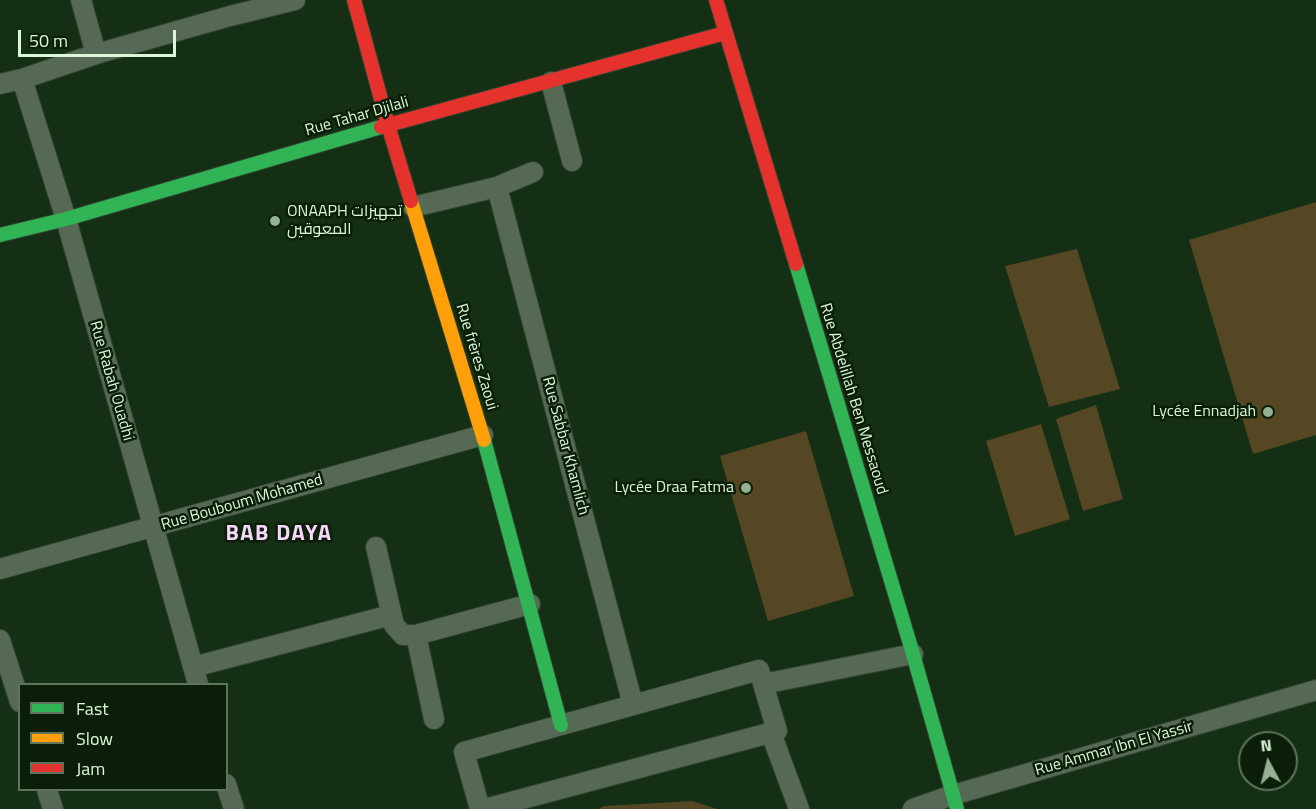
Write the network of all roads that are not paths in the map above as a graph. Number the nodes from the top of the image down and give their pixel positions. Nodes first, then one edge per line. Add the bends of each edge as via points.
1 (81, 0) edge
2 (295, 0) edge
3 (354, 0) edge
4 (716, 0) edge
5 (228, 8) edge
6 (725, 33) junction
7 (96, 54) junction
8 (22, 79) junction
9 (551, 82) junction
10 (0, 84) edge
11 (388, 125) junction
12 (572, 161) dead end
13 (534, 172) dead end
14 (497, 187) junction
15 (413, 207) junction
16 (66, 219) junction
17 (0, 235) edge
18 (483, 435) junction
19 (153, 528) junction
20 (376, 547) dead end
21 (0, 569) edge
22 (530, 604) junction
23 (391, 615) junction
24 (416, 634) junction
25 (0, 640) edge
26 (913, 654) junction
27 (196, 676) edge
28 (763, 684) junction
29 (1316, 690) edge
30 (18, 696) edge
31 (633, 705) junction
32 (434, 719) dead end
33 (561, 725) junction
34 (771, 733) junction
35 (228, 790) edge
36 (48, 791) edge
37 (955, 802) edge
38 (53, 809) edge
39 (234, 809) edge
40 (480, 809) edge
41 (485, 809) edge
42 (799, 809) edge
43 (912, 809) edge

1 - 7 street
2 - 5 street
3 - 11 street, Rue frères Zaoui
4 - 6 street, Rue Abdelillah Ben Messaoud
5 - 7 street
6 - 9 street, Rue Tahar Djilali
6 - 26 street, Rue Abdelillah Ben Messaoud
7 - 8 street
8 - 10 street
8 - 16 street, Rue Rabah Ouadhi
9 - 11 street, Rue Tahar Djilali
9 - 12 street
11 - 15 street, Rue frères Zaoui
11 - 16 street, Rue Tahar Djilali
13 - 14 street
14 - 15 street
14 - 31 street, Rue Sabbar Khamlich
15 - 18 street, Rue frères Zaoui
16 - 17 street, Rue Tahar Djilali
16 - 19 street, Rue Rabah Ouadhi
18 - 19 street, Rue Bouboum Mohamed
18 - 22 street, Rue frères Zaoui
19 - 21 street, Rue Bouboum Mohamed
19 - 27 street, Rue Rabah Ouadhi
20 - 23 street
22 - 24 street
22 - 33 street, Rue frères Zaoui
23 - 24 street via 399,632
23 - 27 street
24 - 32 street
25 - 30 street
26 - 28 street
26 - 37 street, Rue Abdelillah Ben Messaoud
28 - 31 street via 759,670
28 - 34 street via 777,731
29 - 37 street, Rue Ammar Ibn El Yassir
31 - 33 street
33 - 40 street via 464,752
34 - 41 street
34 - 42 street
35 - 39 street
36 - 38 street
37 - 43 street, Rue Ammar Ibn El Yassir

